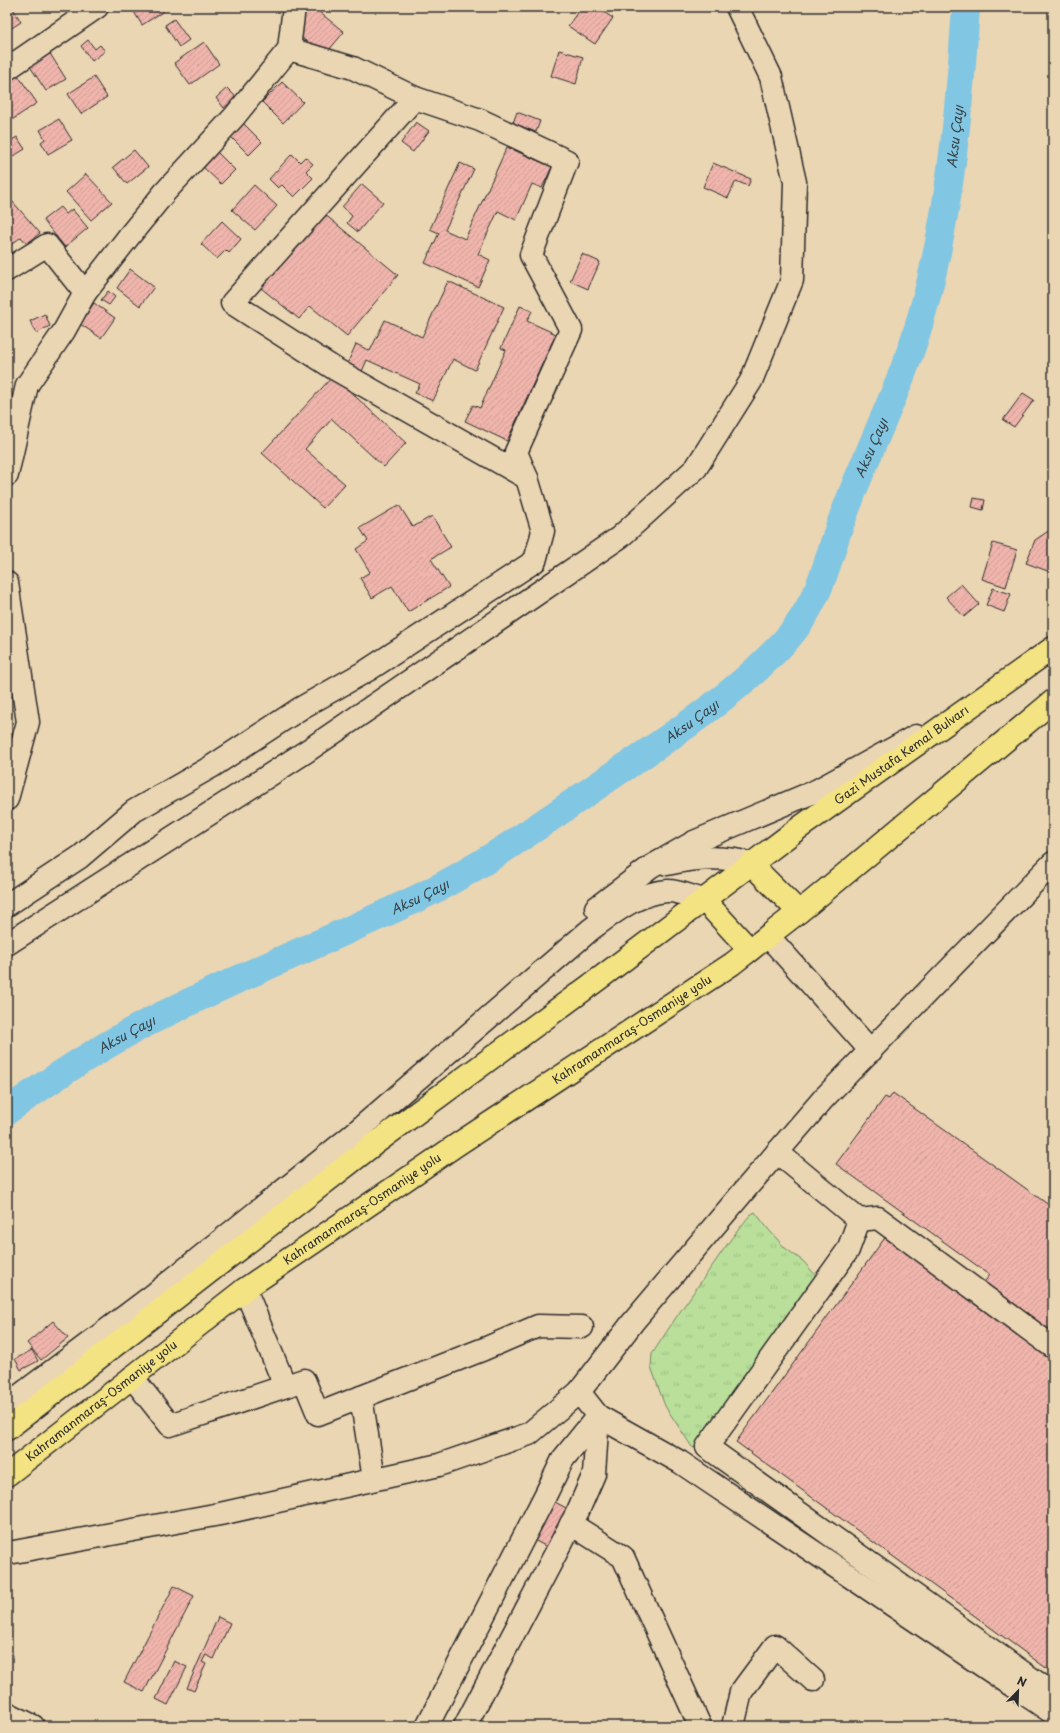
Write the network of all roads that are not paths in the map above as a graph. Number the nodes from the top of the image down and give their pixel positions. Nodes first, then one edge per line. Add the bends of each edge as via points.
1 (97, 7) edge
2 (294, 7) edge
3 (737, 7) edge
4 (289, 49) junction
5 (7, 69) edge
6 (415, 98) junction
7 (7, 270) edge
8 (85, 293) junction
9 (7, 475) edge
10 (527, 478) junction
11 (7, 583) edge
12 (1053, 648) edge
13 (982, 700) junction
14 (1053, 701) edge
15 (7, 799) edge
16 (1053, 863) edge
17 (751, 864) junction
18 (650, 867) junction
19 (704, 900) junction
20 (7, 905) edge
21 (804, 908) junction
22 (768, 936) junction
23 (7, 944) edge
24 (750, 950) junction
25 (871, 1050) junction
26 (378, 1112) junction
27 (777, 1152) junction
28 (858, 1220) junction
29 (245, 1289) junction
30 (582, 1327) dead end
31 (1053, 1347) edge
32 (132, 1378) junction
33 (285, 1386) junction
34 (579, 1392) junction
35 (361, 1397) junction
36 (7, 1404) edge
37 (598, 1416) junction
38 (7, 1429) edge
39 (7, 1475) edge
40 (374, 1479) junction
41 (571, 1524) junction
42 (7, 1552) edge
43 (813, 1680) dead end
44 (1053, 1694) edge
45 (7, 1713) edge
46 (1053, 1713) edge
47 (33, 1726) edge
48 (427, 1726) edge
49 (465, 1726) edge
50 (700, 1726) edge
51 (733, 1726) edge

1 - 5 street
2 - 4 street
3 - 23 street via 771,77 795,182 792,280 751,381 696,468 620,537 307,751
4 - 6 street via 353,68
4 - 8 street via 234,117 165,192
6 - 10 street via 480,120 567,161 531,255 571,330 516,452
6 - 10 street via 232,303 335,369
7 - 8 street via 47,245
8 - 9 street via 64,331 27,385
10 - 20 street via 543,531 535,561 368,670 301,708 211,767 134,811 80,857
11 - 15 street via 28,722
12 - 13 highway, Gazi Mustafa Kemal Bulvarı
13 - 17 highway, Gazi Mustafa Kemal Bulvarı
13 - 18 street via 818,790 694,842
14 - 21 highway
16 - 25 street
17 - 18 street via 740,860 716,858
17 - 19 highway, Gazi Mustafa Kemal Bulvarı
17 - 21 highway
18 - 26 street via 582,918
19 - 24 highway
19 - 26 street via 668,891 623,905 590,930
19 - 38 highway, Gazi Mustafa Kemal Bulvarı via 373,1145
21 - 22 highway
22 - 24 highway
22 - 25 street
24 - 29 highway, Kahramanmaraş-Osmaniye yolu
25 - 27 street via 824,1098
26 - 36 street via 350,1138 152,1296
27 - 28 street
27 - 34 street via 634,1322
28 - 31 street via 878,1218
28 - 44 street via 848,1250 707,1447
29 - 32 highway, Kahramanmaraş-Osmaniye yolu
29 - 33 street
30 - 35 street via 538,1326
32 - 33 street via 170,1425
32 - 39 highway, Kahramanmaraş-Osmaniye yolu
33 - 35 street via 304,1380 318,1414
34 - 37 street
34 - 40 street via 529,1434 439,1465
35 - 40 street
37 - 41 street via 594,1474
37 - 46 street via 680,1462
37 - 48 street via 563,1459
40 - 42 street via 220,1514
41 - 49 street
41 - 50 street via 623,1557
43 - 51 street via 775,1646 741,1692
45 - 47 street

